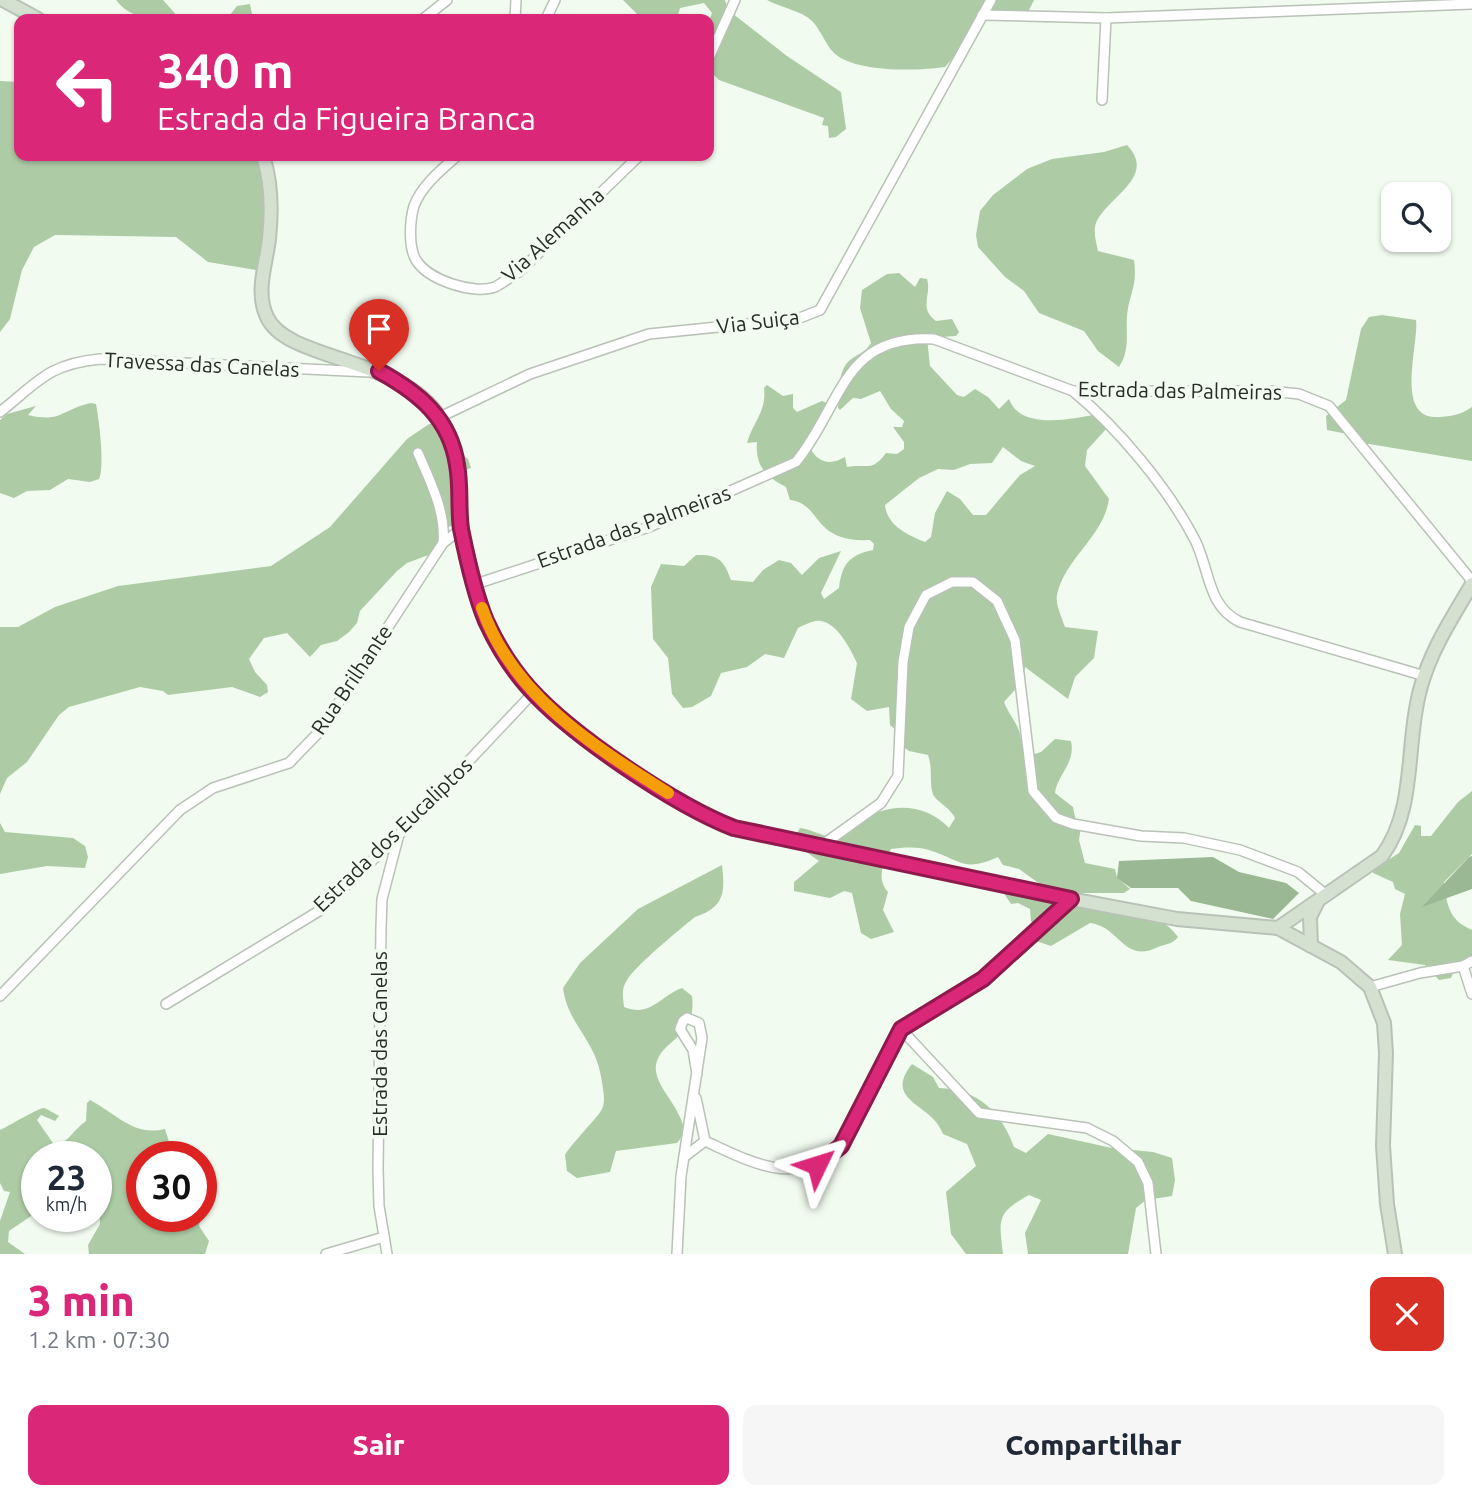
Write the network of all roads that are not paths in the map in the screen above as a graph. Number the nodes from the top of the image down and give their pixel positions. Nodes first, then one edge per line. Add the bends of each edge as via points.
1 (2, 0) edge
2 (447, 0) edge
3 (735, 0) edge
4 (991, 0) edge
5 (1383, 4) edge
6 (1472, 4) edge
7 (29, 14) edge
8 (429, 14) edge
9 (982, 15) junction
10 (1107, 18) junction
11 (714, 47) edge
12 (1102, 100) dead end
13 (265, 161) edge
14 (452, 161) edge
15 (634, 161) edge
16 (379, 371) junction
17 (1073, 391) junction
18 (0, 412) edge
19 (440, 418) junction
20 (418, 453) dead end
21 (461, 529) junction
22 (443, 543) junction
23 (1472, 582) edge
24 (477, 584) junction
25 (1424, 676) junction
26 (533, 693) junction
27 (398, 836) junction
28 (821, 846) junction
29 (1323, 895) junction
30 (1071, 899) junction
31 (1278, 928) junction
32 (1311, 946) junction
33 (1472, 961) edge
34 (1463, 966) junction
35 (1370, 987) junction
36 (1472, 994) edge
37 (0, 996) edge
38 (166, 1004) dead end
39 (901, 1029) junction
40 (697, 1074) junction
41 (694, 1090) junction
42 (705, 1141) junction
43 (684, 1157) junction
44 (384, 1237) junction
45 (326, 1254) edge
46 (387, 1254) edge
47 (677, 1254) edge
48 (1156, 1254) edge
49 (1395, 1254) edge

1 - 7 main road
2 - 8 street
3 - 11 street
4 - 9 street, Via Suiça
5 - 6 street
5 - 10 street
9 - 10 street
9 - 19 street, Via Suiça via 820,310 797,319 649,334 530,374
10 - 12 street
13 - 16 main road via 271,208 261,294 270,325 294,342
14 - 15 street, Via Alemanha via 424,188 415,205 412,246 416,260 431,273 481,290 519,272
16 - 18 street, Travessa das Canelas via 79,361 39,378
16 - 19 main road via 415,392
17 - 23 street, Estrada das Palmeiras via 1270,391 1298,394 1329,406
17 - 24 street, Estrada das Palmeiras via 934,339 890,342 853,369 796,462 649,527
17 - 25 street via 1099,413 1147,468 1196,541 1218,605 1226,615
19 - 21 main road via 457,465
20 - 22 street via 436,495
21 - 22 street, Rua Brilhante
21 - 24 main road
22 - 37 street, Rua Brilhante via 320,731 289,763 213,788 180,810
23 - 25 main road
24 - 26 main road via 494,637
25 - 29 main road via 1403,814 1391,845 1382,856
26 - 27 street, Estrada dos Eucaliptos
26 - 28 main road via 638,774 714,820
27 - 38 street, Estrada dos Eucaliptos via 319,911
27 - 44 street, Estrada das Canelas via 381,908 378,1169
28 - 29 street via 881,803 898,776 902,662 909,627 926,595 952,582 973,582 998,601 1015,640 1033,791 1056,818 1114,832 1184,838 1240,850 1298,872
28 - 30 main road
29 - 31 main road
29 - 32 main road via 1310,917
30 - 31 main road via 1177,919
30 - 39 street via 983,979
31 - 32 main road
32 - 35 main road via 1341,962
33 - 34 street
34 - 35 street via 1420,972
34 - 36 street
35 - 49 main road via 1386,1037 1383,1146
39 - 42 street via 841,1146 817,1165 787,1170 756,1165
39 - 48 street via 979,1113 1087,1128 1114,1141 1138,1162 1148,1183
40 - 40 street via 693,1050 680,1029 687,1018 699,1023 702,1038
40 - 41 street
41 - 42 street
41 - 43 street
42 - 43 street
43 - 47 street
44 - 45 street
44 - 46 street, Estrada das Canelas

